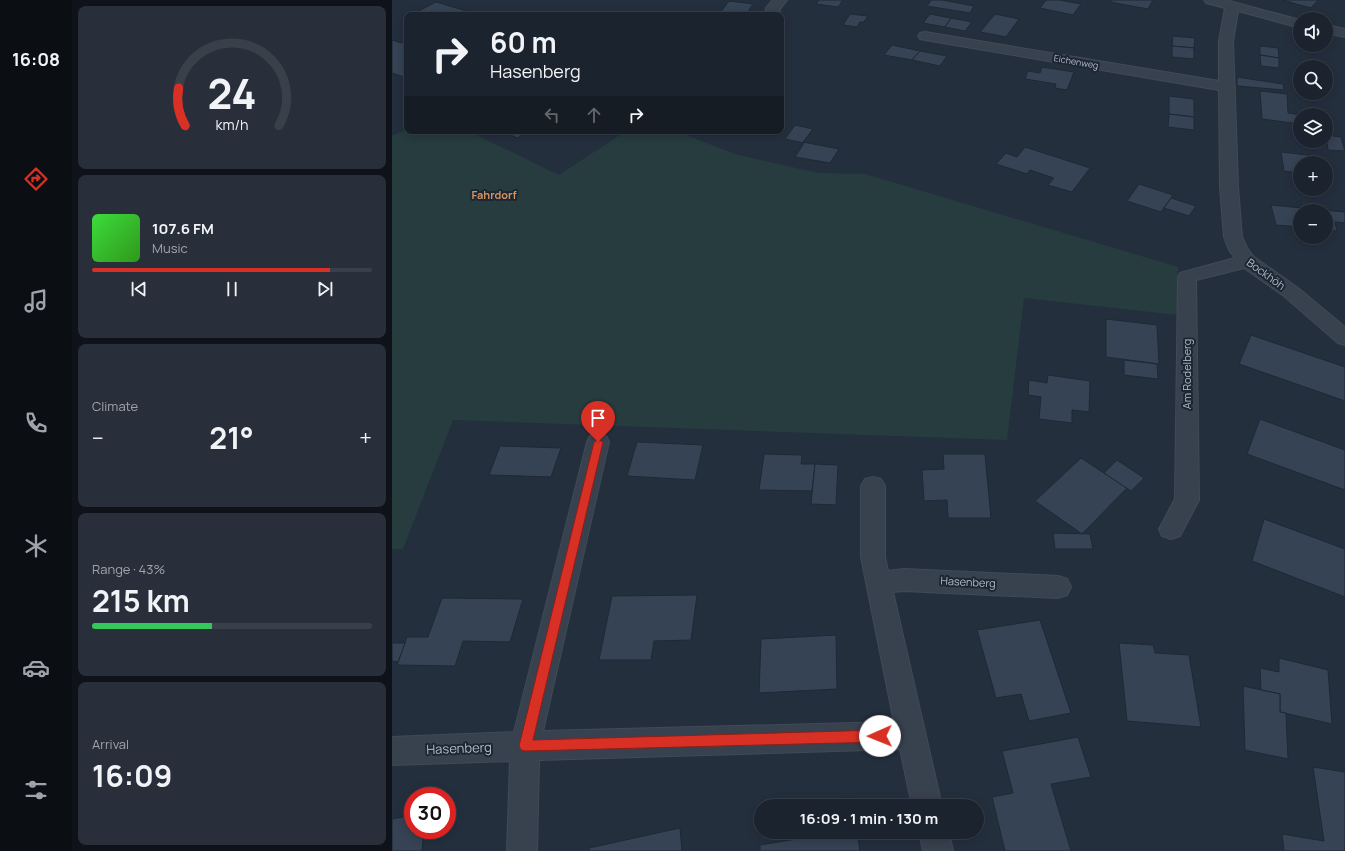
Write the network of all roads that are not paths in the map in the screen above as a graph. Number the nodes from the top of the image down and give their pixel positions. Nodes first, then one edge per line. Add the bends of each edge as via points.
1 (780, 0) edge
2 (1211, 0) edge
3 (1232, 6) junction
4 (772, 12) edge
5 (1293, 22) edge
6 (1333, 30) edge
7 (1345, 33) edge
8 (925, 36) dead end
9 (1228, 87) junction
10 (1247, 261) junction
11 (1345, 338) edge
12 (598, 442) dead end
13 (873, 486) dead end
14 (1171, 529) dead end
15 (878, 583) junction
16 (1058, 587) dead end
17 (911, 735) junction
18 (525, 746) junction
19 (392, 751) edge
20 (925, 799) edge
21 (935, 839) edge
22 (522, 851) edge
23 (938, 851) edge

1 - 4 street
2 - 3 street
3 - 5 street
3 - 9 street via 1226,41
6 - 7 street
8 - 9 street, Eichenweg
9 - 10 street, Bockhöh via 1229,188 1233,237 1238,250
10 - 11 street, Bockhöh via 1291,292
10 - 14 street, Am Rodelberg via 1187,277 1187,500
12 - 18 street
13 - 15 street via 873,558
15 - 16 street, Hasenberg via 904,580
15 - 17 street
17 - 18 street, Hasenberg
17 - 20 street
18 - 19 street, Hasenberg
18 - 22 street
21 - 23 street

